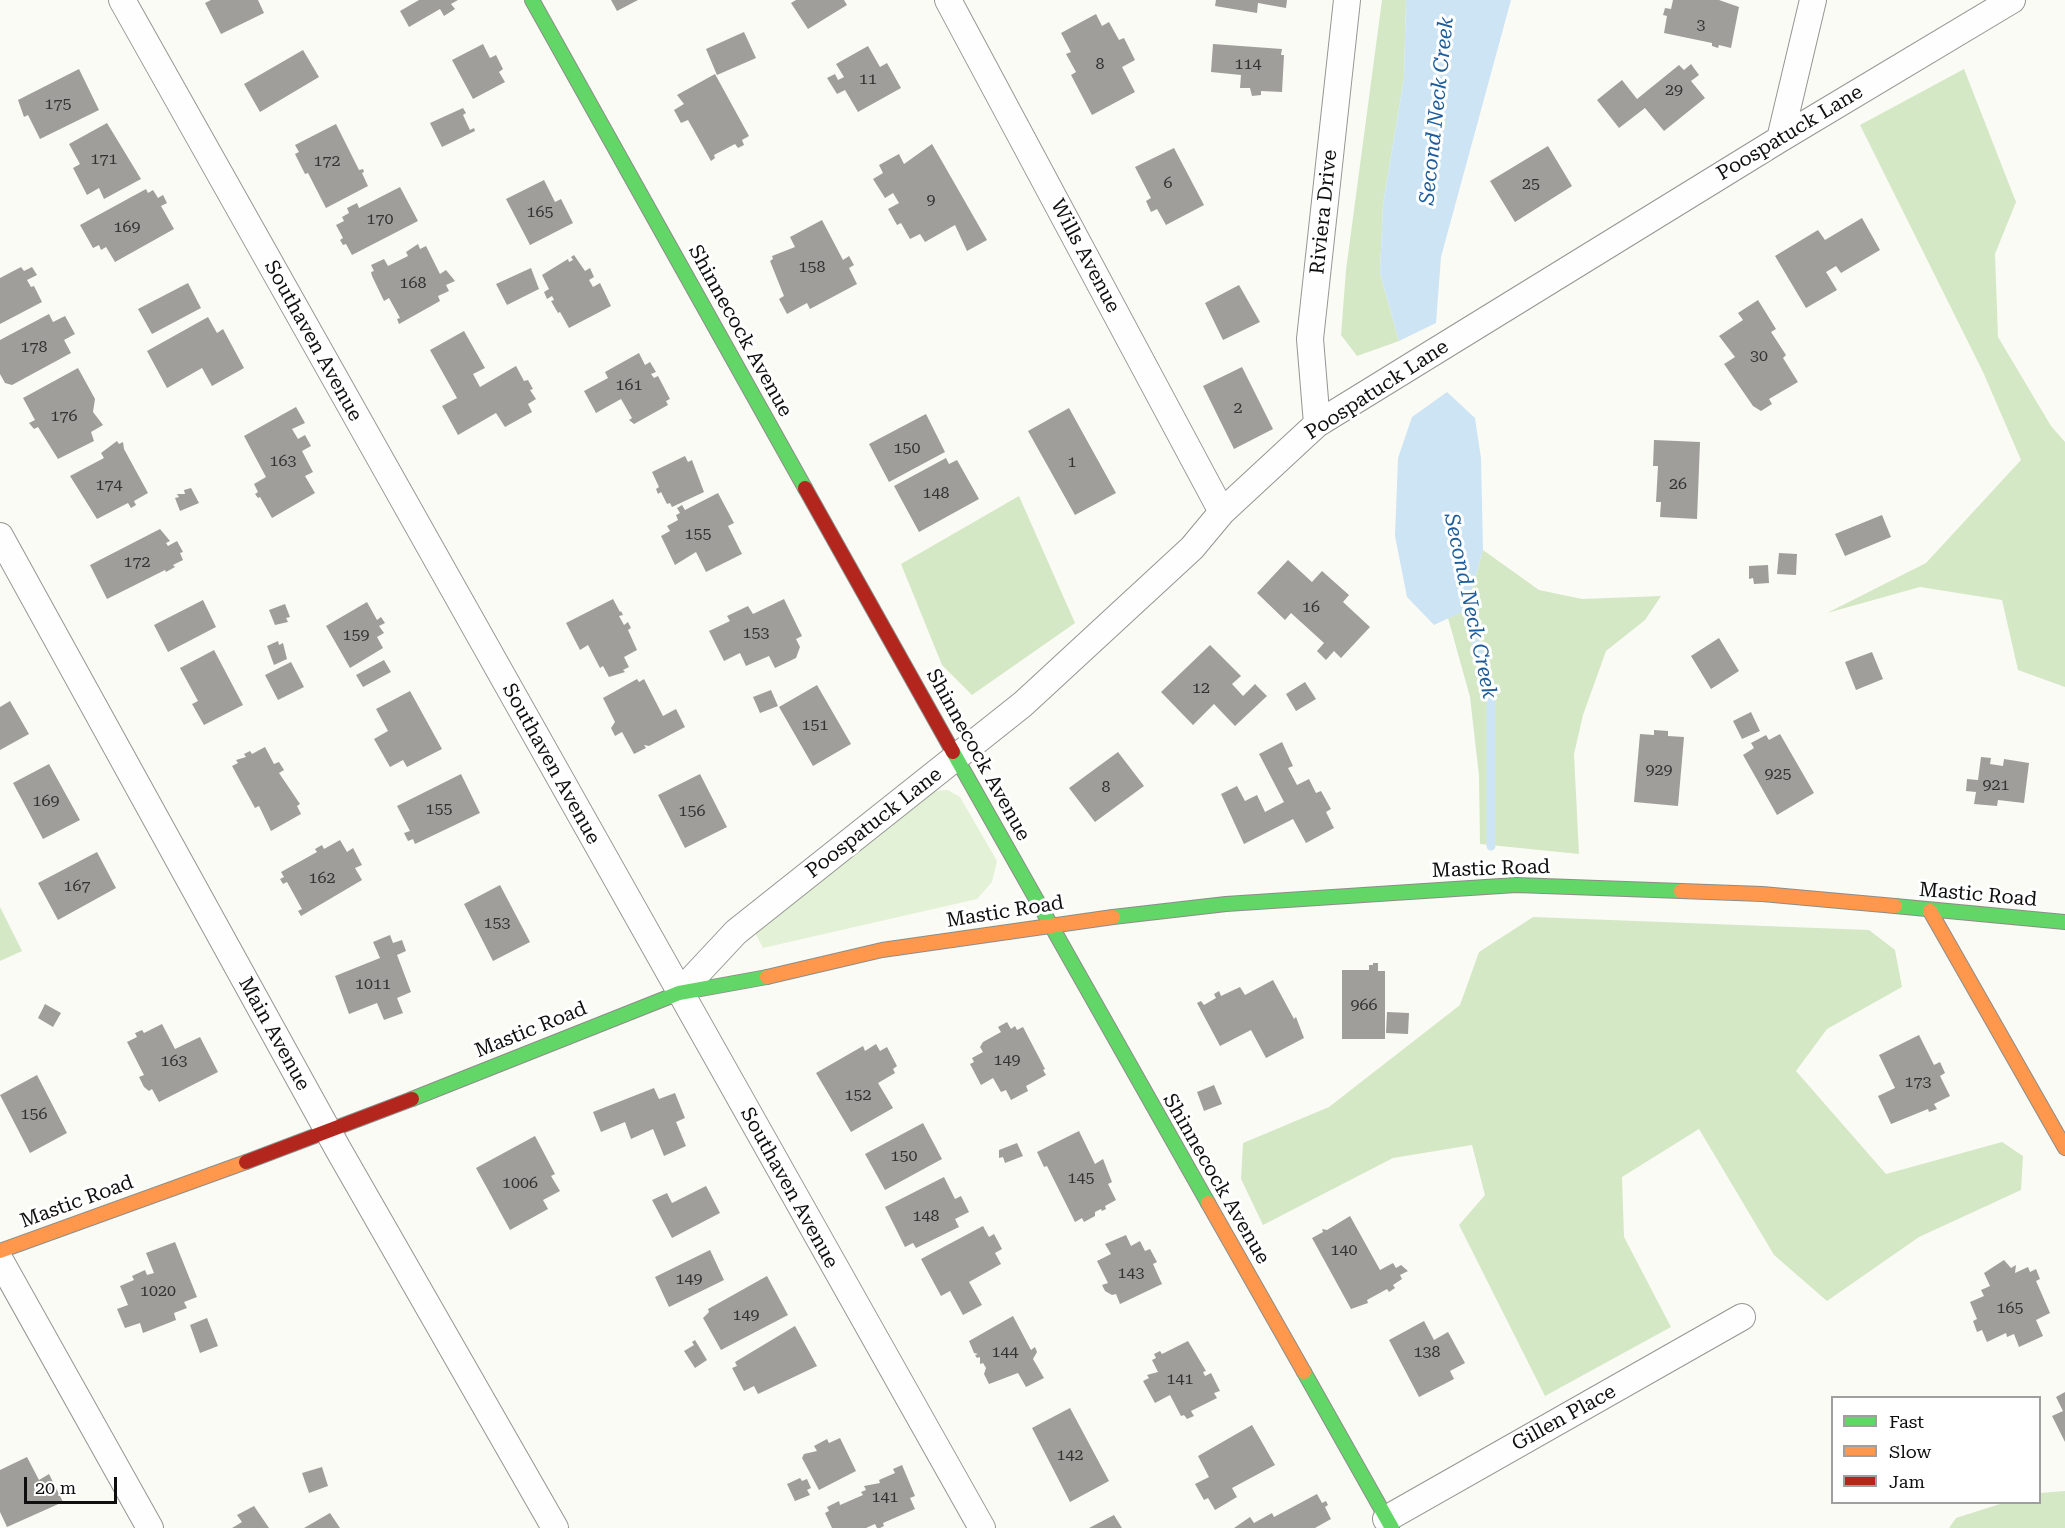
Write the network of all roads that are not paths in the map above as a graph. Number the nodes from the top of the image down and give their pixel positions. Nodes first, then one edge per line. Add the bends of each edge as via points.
1 (122, 0) edge
2 (532, 0) edge
3 (948, 0) edge
4 (1347, 0) edge
5 (1813, 0) edge
6 (2012, 0) edge
7 (1780, 139) junction
8 (1317, 424) junction
9 (1222, 512) junction
10 (0, 536) edge
11 (957, 757) junction
12 (1930, 911) junction
13 (2065, 922) edge
14 (1049, 924) junction
15 (679, 993) junction
16 (328, 1132) junction
17 (2065, 1148) edge
18 (0, 1251) edge
19 (0, 1260) edge
20 (1743, 1317) dead end
21 (1389, 1523) edge
22 (150, 1528) edge
23 (555, 1528) edge
24 (981, 1528) edge

1 - 15 street, Southaven Avenue
2 - 11 main road, Shinnecock Avenue
3 - 9 street, Wills Avenue
4 - 8 street, Riviera Drive via 1310,339
5 - 7 street
6 - 7 street, Poospatuck Lane
7 - 8 street, Poospatuck Lane
8 - 9 street, Poospatuck Lane
9 - 11 street, Poospatuck Lane via 1192,548 1023,704
10 - 16 street, Main Avenue
11 - 14 main road, Shinnecock Avenue
11 - 15 street, Poospatuck Lane via 736,932
12 - 13 main road, Mastic Road
12 - 14 main road, Mastic Road via 1762,894 1516,885 1226,904
12 - 17 main road
14 - 15 main road, Mastic Road via 882,950
14 - 21 main road, Shinnecock Avenue
15 - 16 main road, Mastic Road
15 - 24 street, Southaven Avenue
16 - 18 main road, Mastic Road
16 - 23 street, Main Avenue
19 - 22 street
20 - 21 street, Gillen Place

